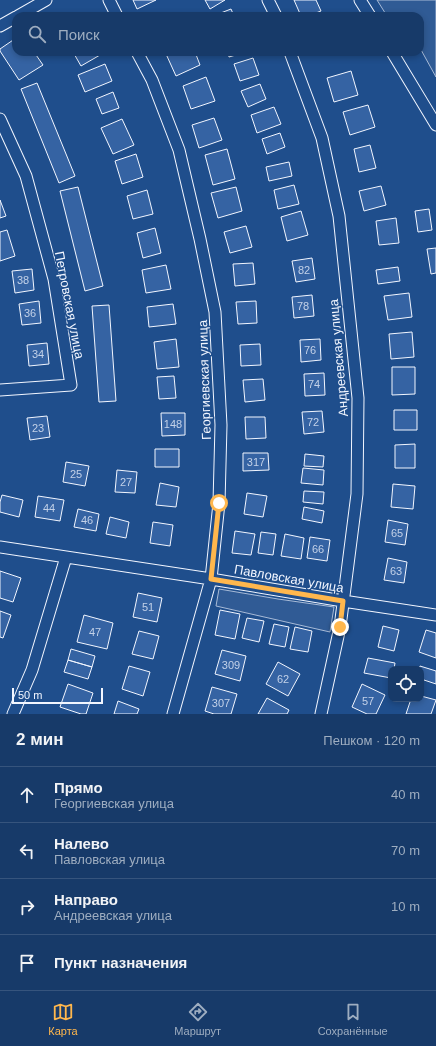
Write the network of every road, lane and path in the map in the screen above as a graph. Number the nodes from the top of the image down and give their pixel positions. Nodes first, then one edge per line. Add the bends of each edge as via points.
1 (46, 0) edge
2 (108, 0) edge
3 (268, 0) edge
4 (360, 0) edge
5 (24, 12) edge
6 (115, 12) edge
7 (274, 12) edge
8 (368, 12) edge
9 (12, 19) edge
10 (0, 26) edge
11 (139, 56) edge
12 (291, 56) edge
13 (394, 56) edge
14 (0, 119) edge
15 (436, 125) edge
16 (0, 390) edge
17 (0, 547) edge
18 (66, 557) junction
19 (211, 579) junction
20 (343, 601) junction
21 (436, 615) edge
22 (13, 714) edge
23 (174, 714) edge
24 (321, 714) edge

1 - 5 street
2 - 6 street
3 - 7 street
4 - 8 street
9 - 10 street
11 - 19 street, Георгиевская улица via 152,80 179,150 215,312 220,440 219,503
12 - 20 street, Андреевская улица via 322,138 339,216 358,398 357,494
13 - 15 street
14 - 16 street, Петровская улица via 26,176 54,279 71,385
17 - 18 street, Павловская улица
18 - 19 street, Павловская улица
18 - 22 street via 32,670
19 - 20 street, Павловская улица
19 - 23 street, Георгиевская улица
20 - 21 street, Павловская улица
20 - 24 street, Андреевская улица via 340,627

